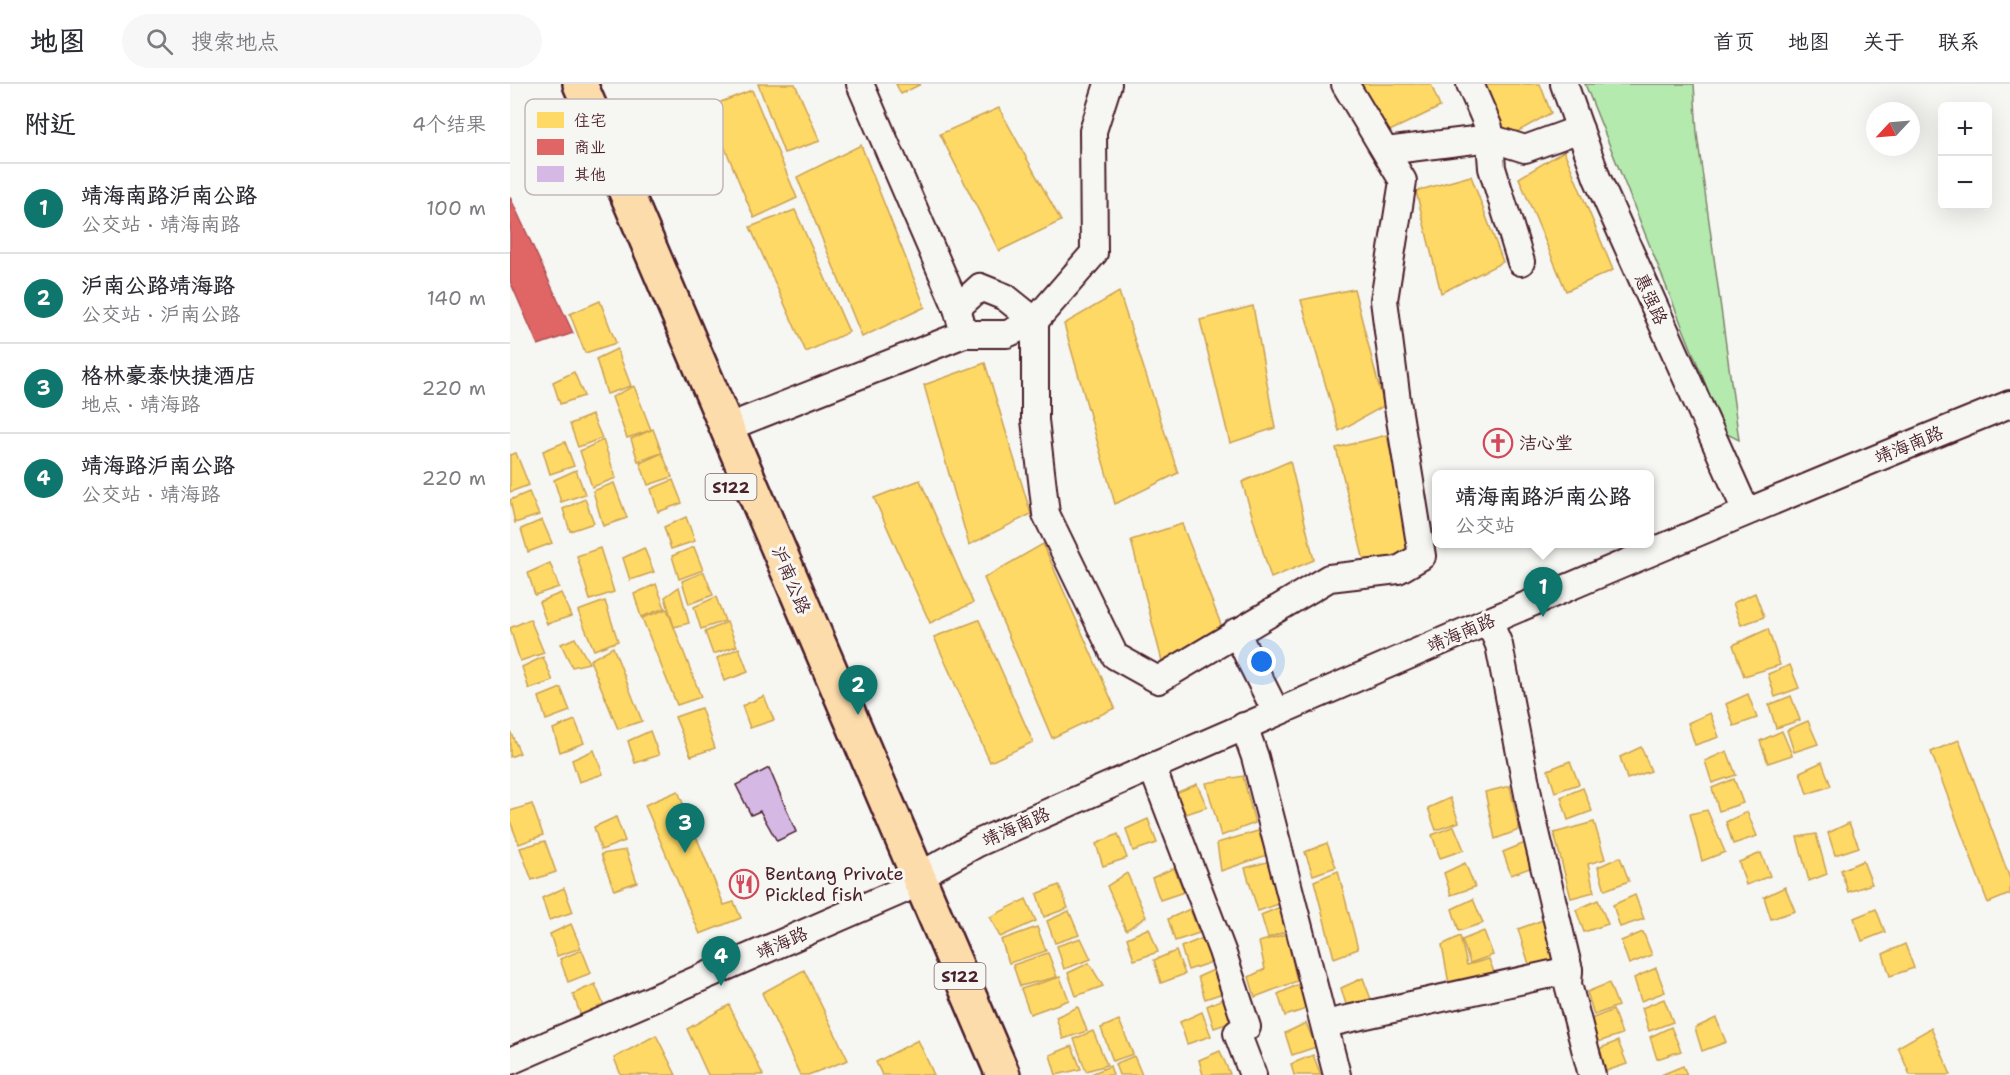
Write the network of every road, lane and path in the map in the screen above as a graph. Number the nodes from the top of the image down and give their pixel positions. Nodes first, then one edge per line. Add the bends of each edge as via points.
1 (560, 84) edge
2 (580, 84) edge
3 (860, 84) edge
4 (1108, 84) edge
5 (1345, 84) edge
6 (1470, 84) edge
7 (1564, 84) edge
8 (567, 99) edge
9 (586, 99) edge
10 (1580, 129) junction
11 (1490, 138) junction
12 (1386, 151) junction
13 (609, 195) edge
14 (627, 195) edge
15 (1521, 262) dead end
16 (957, 308) junction
17 (1035, 321) junction
18 (964, 334) junction
19 (2010, 404) edge
20 (726, 428) junction
21 (1757, 507) junction
22 (1489, 621) junction
23 (1236, 632) junction
24 (1276, 712) junction
25 (1244, 726) junction
26 (1152, 767) junction
27 (911, 883) junction
28 (1569, 970) junction
29 (1325, 1024) junction
30 (510, 1061) edge
31 (983, 1075) edge
32 (1003, 1075) edge
33 (1252, 1075) edge
34 (1337, 1075) edge
35 (1592, 1075) edge

1 - 8 main road, 沪南公路 / S122
2 - 9 main road, 沪南公路 / S122
3 - 16 street
4 - 17 street via 1093,131 1094,253
5 - 12 street
6 - 11 street
7 - 10 street, 惠强路
10 - 11 street via 1525,149
10 - 21 street, 惠强路 via 1598,178
11 - 12 street
11 - 15 street via 1492,168
12 - 23 street via 1403,181 1384,300 1422,556 1398,570 1329,578
13 - 27 main road, 沪南公路 / S122
14 - 20 main road, 沪南公路 / S122
16 - 17 street via 980,287 1005,297
16 - 18 street
17 - 18 street via 1007,334
17 - 23 street via 1035,420 1046,514 1115,656 1158,680
18 - 20 street
19 - 21 street, 靖海南路
20 - 27 main road, 沪南公路 / S122
21 - 22 street, 靖海南路
22 - 24 street, 靖海南路
22 - 28 street via 1499,645 1533,820
23 - 24 street
24 - 25 street, 靖海南路
25 - 26 street, 靖海南路
25 - 29 street
26 - 27 street, 靖海南路 via 978,843
26 - 33 street via 1240,1005 1247,1027 1237,1033
27 - 30 street, 靖海路
27 - 31 main road, 沪南公路 / S122
27 - 32 main road, 沪南公路 / S122
28 - 29 street
28 - 35 street via 1568,984
29 - 34 street

